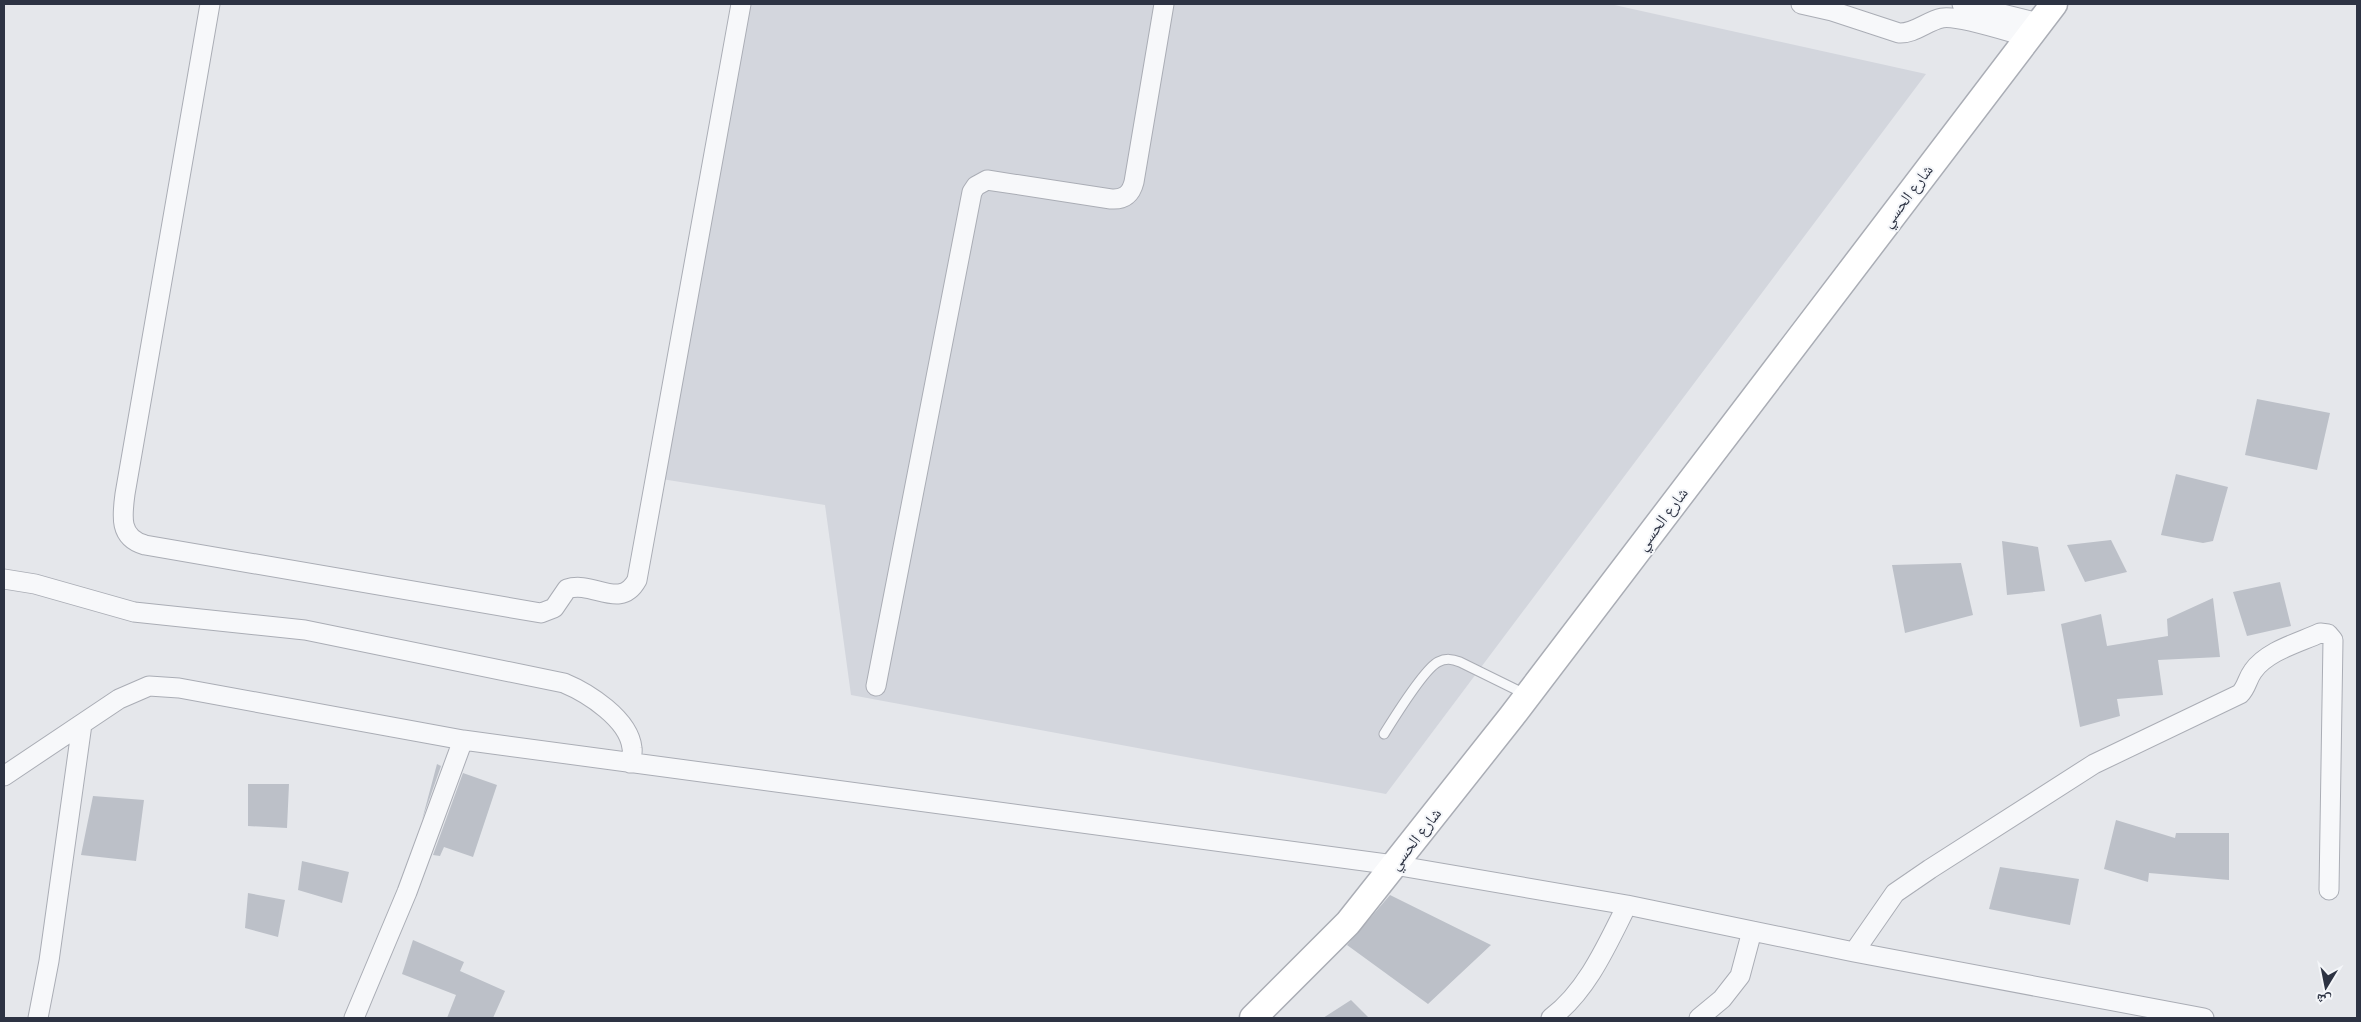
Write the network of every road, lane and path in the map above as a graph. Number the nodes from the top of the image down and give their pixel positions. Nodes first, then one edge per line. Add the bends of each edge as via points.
1 (210, 4) edge
2 (741, 4) edge
3 (1164, 4) edge
4 (1801, 4) edge
5 (1962, 4) edge
6 (2040, 21) edge
7 (4, 578) edge
8 (876, 686) dead end
9 (1528, 696) junction
10 (82, 724) junction
11 (1384, 734) dead end
12 (463, 740) junction
13 (630, 763) junction
14 (4, 776) edge
15 (1394, 865) junction
16 (2330, 890) dead end
17 (1627, 905) junction
18 (1752, 931) junction
19 (1854, 952) junction
20 (38, 1018) edge
21 (355, 1018) edge
22 (1253, 1018) edge
23 (1551, 1018) edge
24 (1698, 1018) edge
25 (2204, 1018) edge

1 - 2 street via 125,494 122,515 125,530 133,540 145,545 540,613 554,608 567,589 585,586 617,595 629,591 637,580
3 - 8 street via 1130,193 1112,199 987,180 972,192
4 - 6 street via 1899,33 1909,33 1924,24 1946,18
5 - 6 street
6 - 9 street, شارع الحسي
7 - 13 street via 134,612 305,630 564,683 586,692 619,721 632,748
9 - 11 lane via 1460,662 1444,659 1430,669
9 - 15 street, شارع الحسي
10 - 12 street via 118,699 149,686 179,688
10 - 14 street
10 - 20 street
12 - 13 street
12 - 21 street via 407,892
13 - 15 street
15 - 17 street
15 - 22 street, شارع الحسي via 1337,935
16 - 19 street via 2333,640 2328,634 2320,633 2271,655 2252,671 2240,694 2094,764 1904,886 1895,893
17 - 18 street
17 - 23 street via 1591,974 1562,1010
18 - 19 street
18 - 24 street via 1740,976 1722,1000
19 - 25 street

